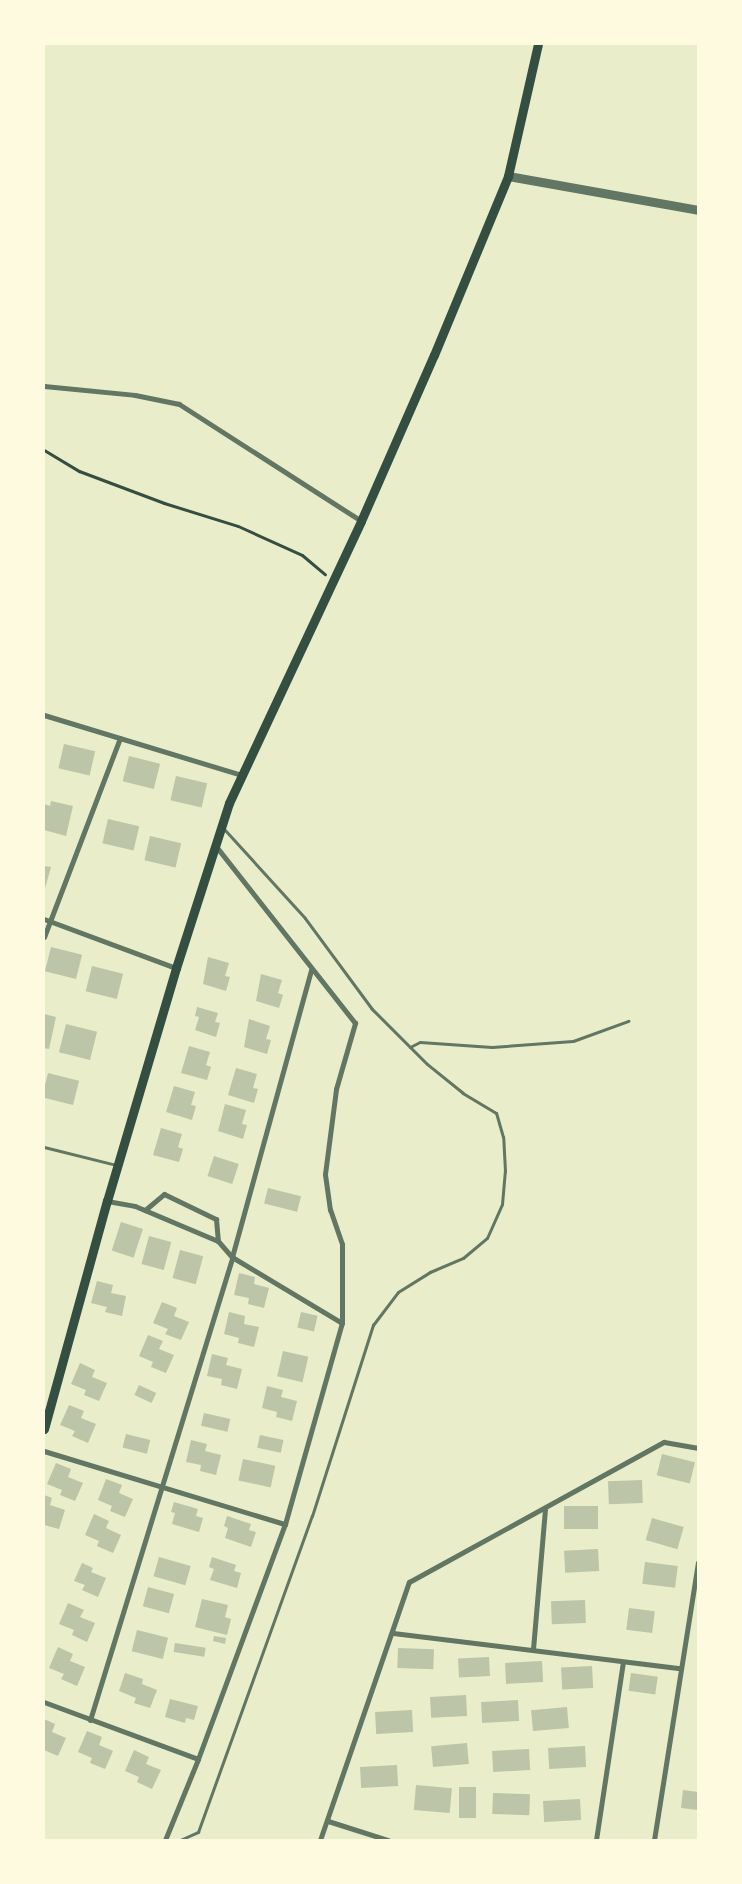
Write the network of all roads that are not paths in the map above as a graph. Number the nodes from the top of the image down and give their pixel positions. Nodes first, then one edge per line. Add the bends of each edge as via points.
1 (538, 44) edge
2 (508, 176) junction
3 (698, 210) edge
4 (44, 386) edge
5 (361, 521) junction
6 (44, 715) edge
7 (120, 738) junction
8 (242, 775) junction
9 (221, 826) junction
10 (215, 844) junction
11 (47, 920) edge
12 (44, 937) edge
13 (176, 968) junction
14 (312, 970) junction
15 (628, 1021) dead end
16 (410, 1047) junction
17 (44, 1146) edge
18 (117, 1166) junction
19 (107, 1201) junction
20 (146, 1210) junction
21 (218, 1241) junction
22 (232, 1257) junction
23 (342, 1322) junction
24 (44, 1429) edge
25 (698, 1448) edge
26 (44, 1451) edge
27 (160, 1487) junction
28 (545, 1510) junction
29 (285, 1524) junction
30 (698, 1562) edge
31 (393, 1633) junction
32 (532, 1649) junction
33 (623, 1662) junction
34 (680, 1668) junction
35 (44, 1702) edge
36 (90, 1720) junction
37 (198, 1759) junction
38 (328, 1821) junction
39 (165, 1840) edge
40 (180, 1840) edge
41 (320, 1840) edge
42 (388, 1840) edge
43 (596, 1840) edge
44 (654, 1840) edge

1 - 2 main road
2 - 3 street
2 - 5 main road
4 - 5 street via 135,395 179,404
5 - 8 main road
6 - 7 street
7 - 8 street
7 - 11 street
8 - 9 main road
9 - 10 main road
9 - 16 lane via 305,918 372,1008
10 - 13 main road
10 - 14 street
11 - 12 street
11 - 13 street
13 - 18 main road
14 - 22 street
14 - 23 street via 354,1023 336,1090 325,1174 330,1210 342,1244
15 - 16 lane via 573,1041 492,1047 420,1042
16 - 40 lane via 463,1093 496,1113 503,1137 505,1171 502,1204 487,1238 463,1258 430,1272 398,1292 373,1325 312,1516 198,1832
17 - 18 lane
18 - 19 main road
19 - 20 street
19 - 24 main road
20 - 21 street
20 - 21 street via 164,1194 216,1219
21 - 22 street
22 - 23 street
22 - 27 street
23 - 29 street
25 - 28 street via 664,1442
26 - 27 street
27 - 29 street
27 - 36 street
28 - 31 street via 409,1582
28 - 32 street
29 - 37 street
30 - 34 street
31 - 32 street
31 - 38 street
32 - 33 street
33 - 34 street
33 - 43 street
34 - 44 street
35 - 36 street
36 - 37 street
37 - 39 street
38 - 41 street
38 - 42 street

